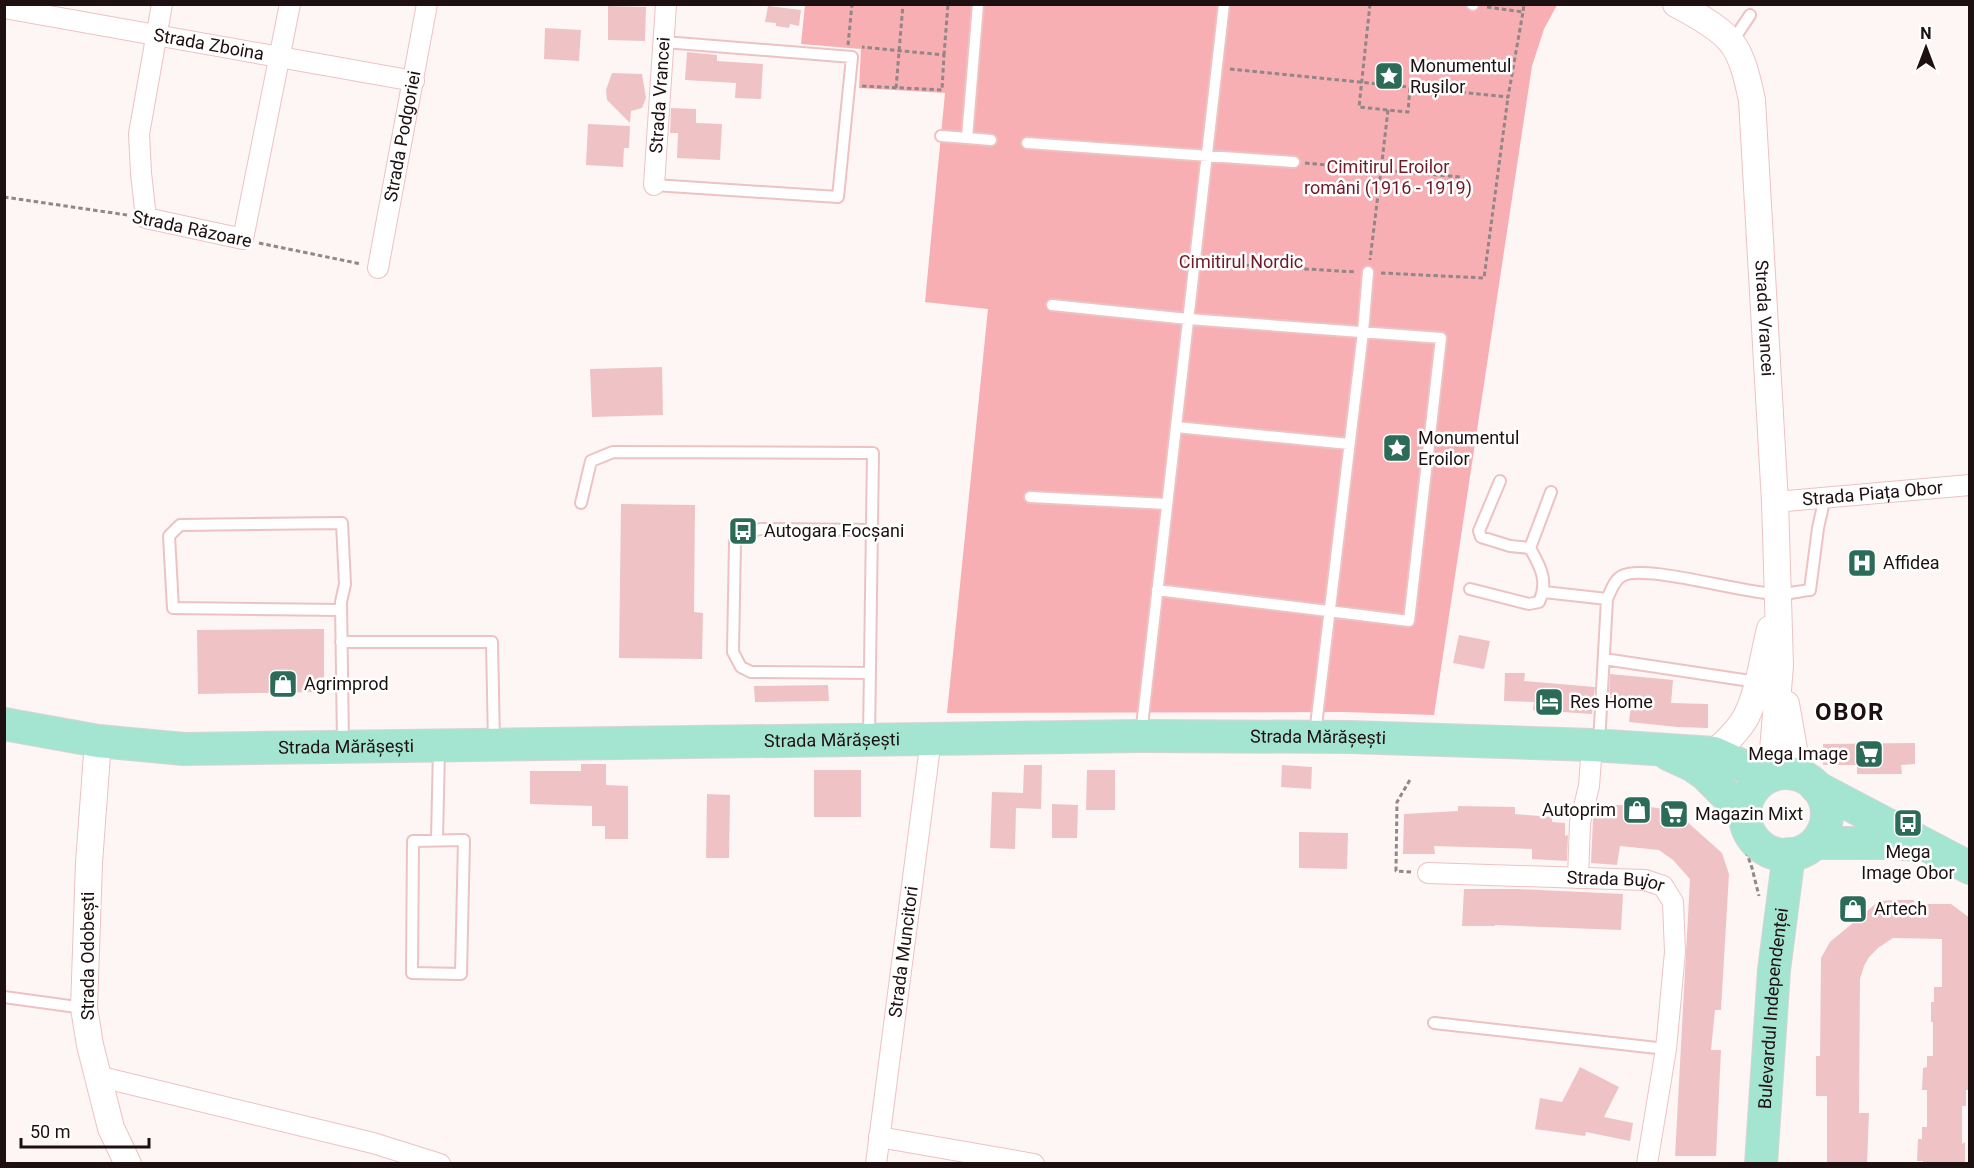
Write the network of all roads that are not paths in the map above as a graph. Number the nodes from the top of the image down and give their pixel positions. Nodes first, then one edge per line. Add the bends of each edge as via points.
1 (162, 4) edge
2 (290, 4) edge
3 (427, 4) edge
4 (666, 4) edge
5 (978, 4) edge
6 (1224, 4) edge
7 (1676, 4) edge
8 (4, 8) edge
9 (33, 8) edge
10 (1750, 15) dead end
11 (156, 36) junction
12 (664, 42) junction
13 (1731, 42) junction
14 (280, 56) junction
15 (414, 81) junction
16 (941, 136) dead end
17 (967, 138) junction
18 (991, 140) dead end
19 (1027, 143) dead end
20 (1206, 156) junction
21 (1294, 162) road end
22 (654, 185) joint
23 (378, 268) road end
24 (1368, 272) road end
25 (1053, 305) dead end
26 (1188, 319) junction
27 (1363, 332) junction
28 (1176, 427) junction
29 (1349, 444) junction
30 (1500, 481) dead end
31 (1970, 485) edge
32 (1551, 492) dead end
33 (1030, 497) dead end
34 (1825, 497) junction
35 (1775, 502) junction
36 (581, 503) dead end
37 (1167, 504) junction
38 (872, 530) junction
39 (1530, 548) junction
40 (1157, 590) junction
41 (1470, 590) dead end
42 (1544, 592) junction
43 (1778, 597) junction
44 (1607, 599) junction
45 (341, 610) junction
46 (1329, 611) junction
47 (341, 642) junction
48 (1604, 659) junction
49 (1780, 665) junction
50 (870, 672) junction
51 (1757, 682) junction
52 (4, 724) edge
53 (1141, 736) junction
54 (1314, 737) junction
55 (931, 739) junction
56 (869, 740) junction
57 (98, 741) junction
58 (494, 744) junction
59 (439, 745) junction
60 (1595, 745) junction
61 (343, 746) junction
62 (1659, 750) junction
63 (1714, 753) junction
64 (1769, 776) junction
65 (1809, 782) junction
66 (1742, 824) junction
67 (437, 840) junction
68 (1931, 846) junction
69 (1803, 849) junction
70 (1970, 868) edge
71 (1428, 873) road end
72 (1578, 878) junction
73 (4, 997) edge
74 (84, 1008) junction
75 (1434, 1023) dead end
76 (1666, 1049) junction
77 (98, 1076) junction
78 (879, 1137) junction
79 (128, 1164) edge
80 (440, 1164) edge
81 (876, 1164) edge
82 (1034, 1164) edge
83 (1647, 1164) edge
84 (1761, 1164) edge

1 - 11 street
2 - 14 street
3 - 15 street, Strada Podgoriei
4 - 12 street, Strada Vrancei
5 - 17 lane
6 - 20 lane
7 - 13 street, Strada Vrancei via 1701,17
8 - 9 street, Strada Zboina
9 - 11 street, Strada Zboina
10 - 13 lane
11 - 14 street, Strada Zboina
11 - 14 street, Strada Răzoare via 139,134 146,218 243,239
12 - 22 street, Strada Vrancei
12 - 22 lane via 852,57 838,197
13 - 35 street, Strada Vrancei via 1744,69 1752,100
14 - 15 street, Strada Zboina
15 - 23 street, Strada Podgoriei
16 - 17 lane
17 - 18 lane
19 - 20 lane
20 - 21 lane
20 - 26 lane
24 - 27 lane
25 - 26 lane
26 - 27 lane
26 - 28 lane
27 - 29 lane
27 - 46 lane via 1441,338 1409,621
28 - 29 lane
28 - 37 lane
29 - 46 lane
30 - 39 lane via 1479,531 1481,537
31 - 34 street, Strada Piața Obor
32 - 39 lane
33 - 37 lane
34 - 35 street, Strada Piața Obor
34 - 43 lane via 1810,590
35 - 43 street, Strada Vrancei
36 - 38 lane via 591,461 613,452 873,453
37 - 40 lane
38 - 50 lane
38 - 50 lane via 746,532 735,542 733,652 741,667 751,672
39 - 42 lane via 1543,572
40 - 46 lane
40 - 53 lane
41 - 42 lane via 1529,604 1539,602
42 - 44 lane
43 - 44 lane via 1635,572 1622,575
43 - 49 street, Strada Vrancei
43 - 51 street
44 - 48 lane
45 - 45 lane via 173,608 169,536 180,525 342,523 345,584
45 - 47 lane
46 - 54 lane
47 - 58 lane via 492,642
47 - 61 lane
48 - 51 lane
48 - 60 lane
49 - 64 street, Strada Vrancei
49 - 65 street, Strada Vrancei via 1794,748
50 - 56 lane
51 - 63 street via 1745,717
52 - 57 main road, Strada Mărășești
53 - 54 main road, Strada Mărășești
53 - 55 main road, Strada Mărășești
54 - 60 main road, Strada Mărășești
55 - 56 main road, Strada Mărășești
55 - 78 street, Strada Muncitori
56 - 58 main road, Strada Mărășești
57 - 61 main road, Strada Mărășești via 184,749
57 - 74 street, Strada Odobești
58 - 59 main road, Strada Mărășești
59 - 61 main road, Strada Mărășești
59 - 67 lane
60 - 62 main road, Strada Mărășești
60 - 72 street via 1580,822
62 - 63 main road, Strada Mărășești
62 - 66 main road, Strada Mărășești via 1705,774
63 - 64 main road, Strada Mărășești
64 - 65 main road via 1786,774
64 - 66 main road via 1749,796
65 - 68 main road
65 - 69 main road via 1823,797 1827,815 1824,833
66 - 69 main road via 1766,851
67 - 67 lane via 413,841 411,973 461,974 464,840
68 - 69 main road via 1891,843
68 - 70 main road
69 - 84 main road, Bulevardul Independenței via 1774,970
71 - 72 street, Strada Bujor
72 - 76 street, Strada Bujor via 1645,880 1663,886 1673,902 1676,952
73 - 74 lane
74 - 77 street, Strada Odobești
75 - 76 lane
76 - 83 street, Strada Bujor
77 - 79 street, Strada Odobești via 111,1128
77 - 80 street via 373,1143
78 - 81 street, Strada Muncitori
78 - 82 street

